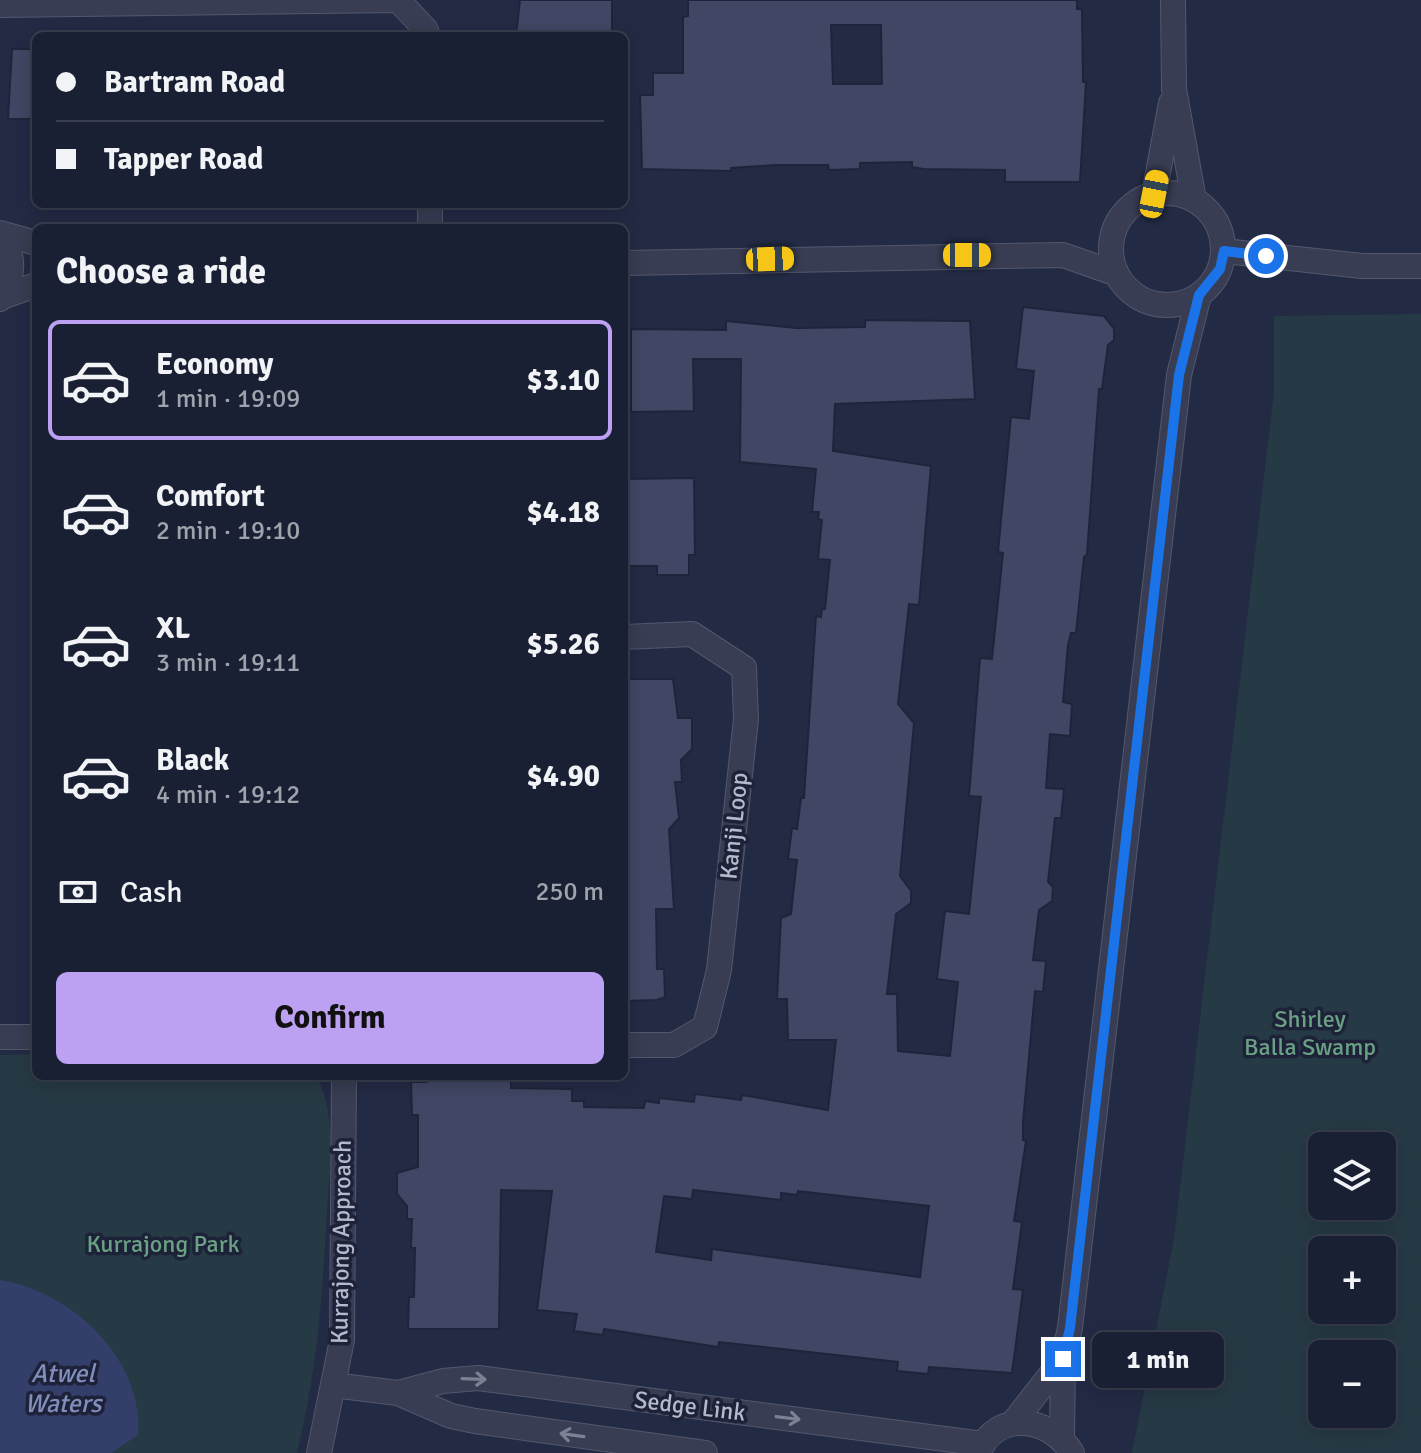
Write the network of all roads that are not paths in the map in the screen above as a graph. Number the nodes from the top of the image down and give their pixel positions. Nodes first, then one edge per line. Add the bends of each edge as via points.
1 (1173, 0) edge
2 (0, 5) edge
3 (426, 32) edge
4 (1174, 89) junction
5 (1154, 194) junction
6 (1194, 200) junction
7 (0, 234) edge
8 (1113, 235) junction
9 (32, 242) edge
10 (1224, 251) junction
11 (1063, 255) junction
12 (628, 263) edge
13 (1421, 266) edge
14 (1117, 274) junction
15 (32, 286) edge
16 (1199, 295) junction
17 (1, 298) edge
18 (1164, 304) junction
19 (1184, 351) junction
20 (628, 637) edge
21 (0, 1037) edge
22 (32, 1037) edge
23 (628, 1045) edge
24 (344, 1080) edge
25 (1063, 1359) junction
26 (333, 1385) junction
27 (398, 1393) junction
28 (1013, 1423) junction
29 (1067, 1445) edge
30 (980, 1448) edge
31 (319, 1453) edge
32 (705, 1453) edge

1 - 4 street
2 - 3 street via 398,0
4 - 5 street
4 - 6 street
5 - 6 street
5 - 8 street via 1128,210
6 - 10 street via 1221,231
7 - 9 street
7 - 17 street via 12,271
8 - 11 street
8 - 14 street
10 - 13 street via 1362,266
10 - 16 street via 1220,269
11 - 12 street
11 - 14 street
14 - 18 street via 1145,300
15 - 17 street
16 - 18 street
16 - 19 street
18 - 19 street
19 - 25 street
20 - 23 street, Kanji Loop via 692,634 736,662 744,668 746,719 719,970 705,1027 674,1045
21 - 22 street
24 - 26 street, Kurrajong Approach via 342,1340
25 - 28 street
25 - 29 street
26 - 27 street, Sedge Link
26 - 31 street, Kurrajong Approach
27 -> 30 street, Sedge Link via 478,1378
32 -> 27 street, Sedge Link via 475,1421
28 - 29 street via 1048,1426
28 - 30 street via 997,1430

